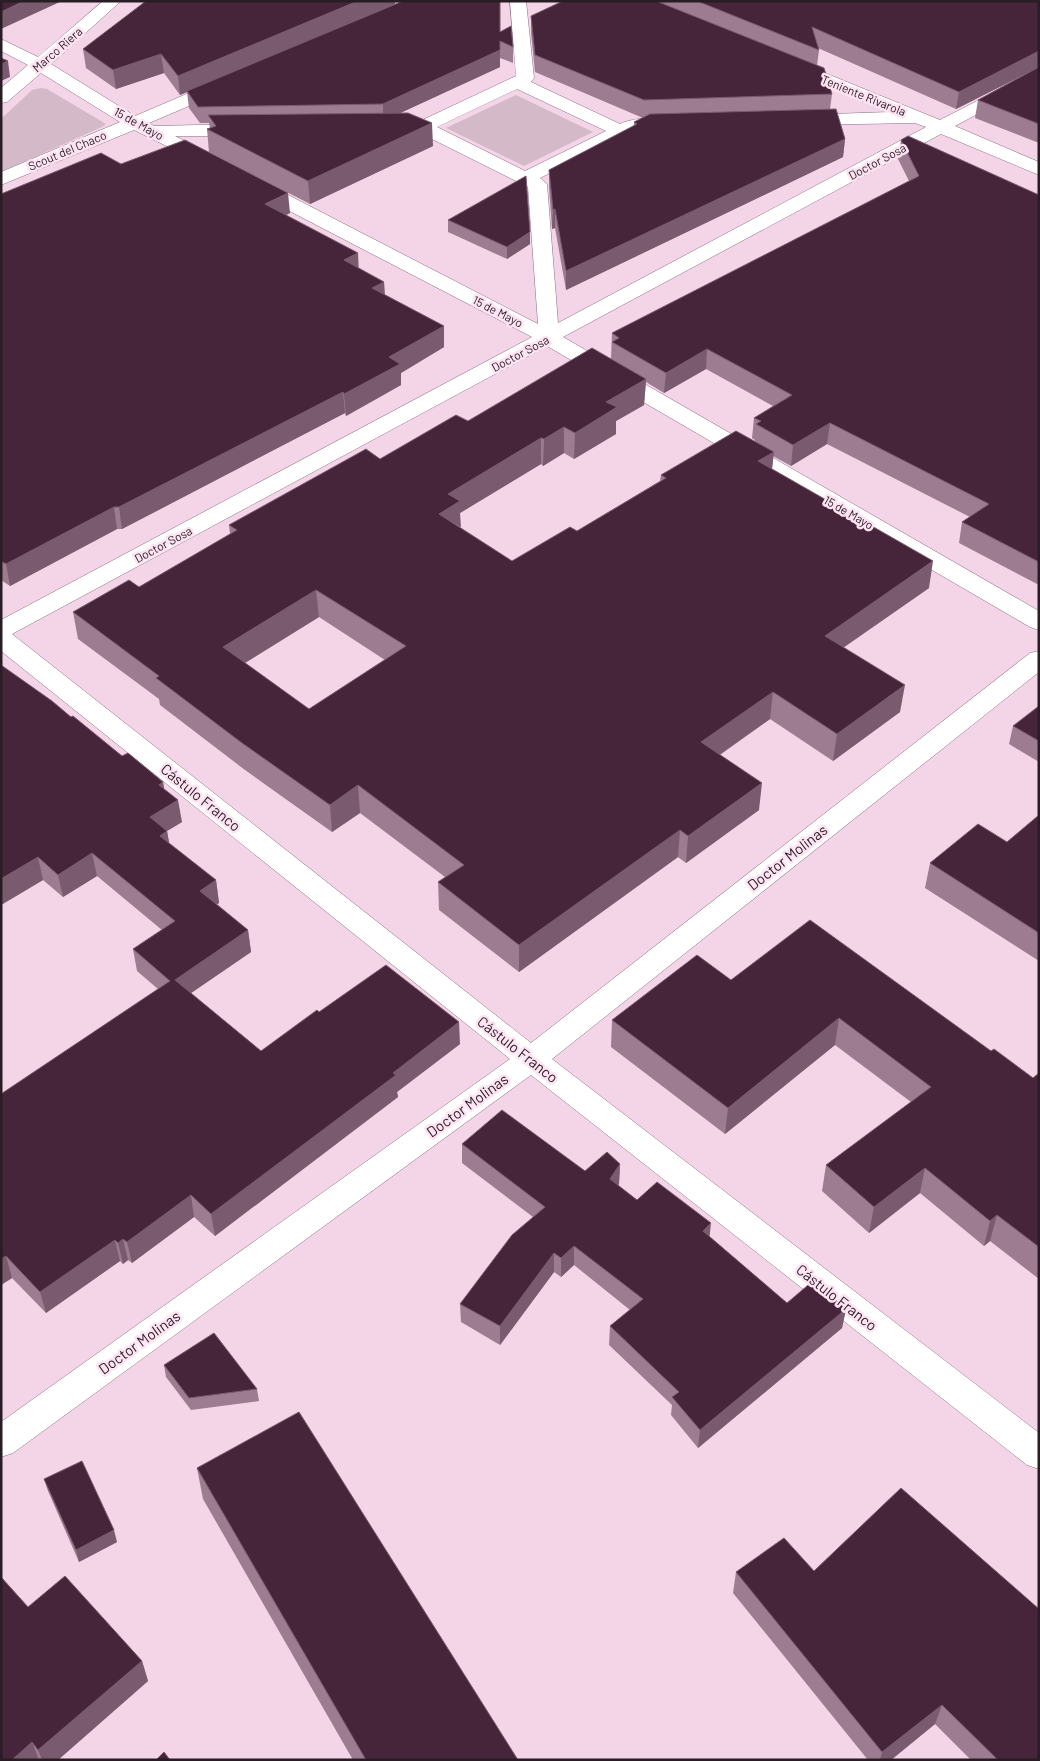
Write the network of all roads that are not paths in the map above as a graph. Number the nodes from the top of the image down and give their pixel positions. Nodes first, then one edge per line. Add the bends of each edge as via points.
1 (112, 1) edge
2 (518, 1) edge
3 (1, 44) edge
4 (780, 61) edge
5 (39, 64) junction
6 (1039, 74) edge
7 (242, 77) edge
8 (517, 82) junction
9 (1, 98) edge
10 (918, 117) junction
11 (790, 121) edge
12 (690, 124) edge
13 (142, 126) junction
14 (402, 127) edge
15 (422, 127) junction
16 (940, 127) junction
17 (267, 129) edge
18 (620, 131) junction
19 (1039, 169) edge
20 (525, 178) junction
21 (1, 179) edge
22 (549, 338) junction
23 (1039, 622) edge
24 (1, 630) edge
25 (1, 638) edge
26 (1039, 659) edge
27 (531, 1059) junction
28 (1, 1442) edge
29 (1039, 1454) edge

1 - 5 street, Marco Riera
2 - 8 street via 525,78
3 - 5 street, 15 de Mayo
4 - 10 street, Teniente Rivarola
5 - 9 street, Marco Riera
5 - 13 street, 15 de Mayo
6 - 16 street, Doctor Sosa
7 - 13 street
8 - 15 street
8 - 18 street
10 - 11 street
10 - 16 street, Teniente Rivarola
12 - 18 street via 631,126
13 - 17 street
13 - 21 street, Scout del Chaco
13 - 22 street, 15 de Mayo
14 - 15 street
15 - 20 street
16 - 19 street, Teniente Rivarola
16 - 22 street, Doctor Sosa
18 - 20 street
20 - 22 street via 537,184
22 - 23 street, 15 de Mayo
22 - 24 street, Doctor Sosa
25 - 27 street, Cástulo Franco
26 - 27 street, Doctor Molinas
27 - 28 street, Doctor Molinas
27 - 29 street, Cástulo Franco

